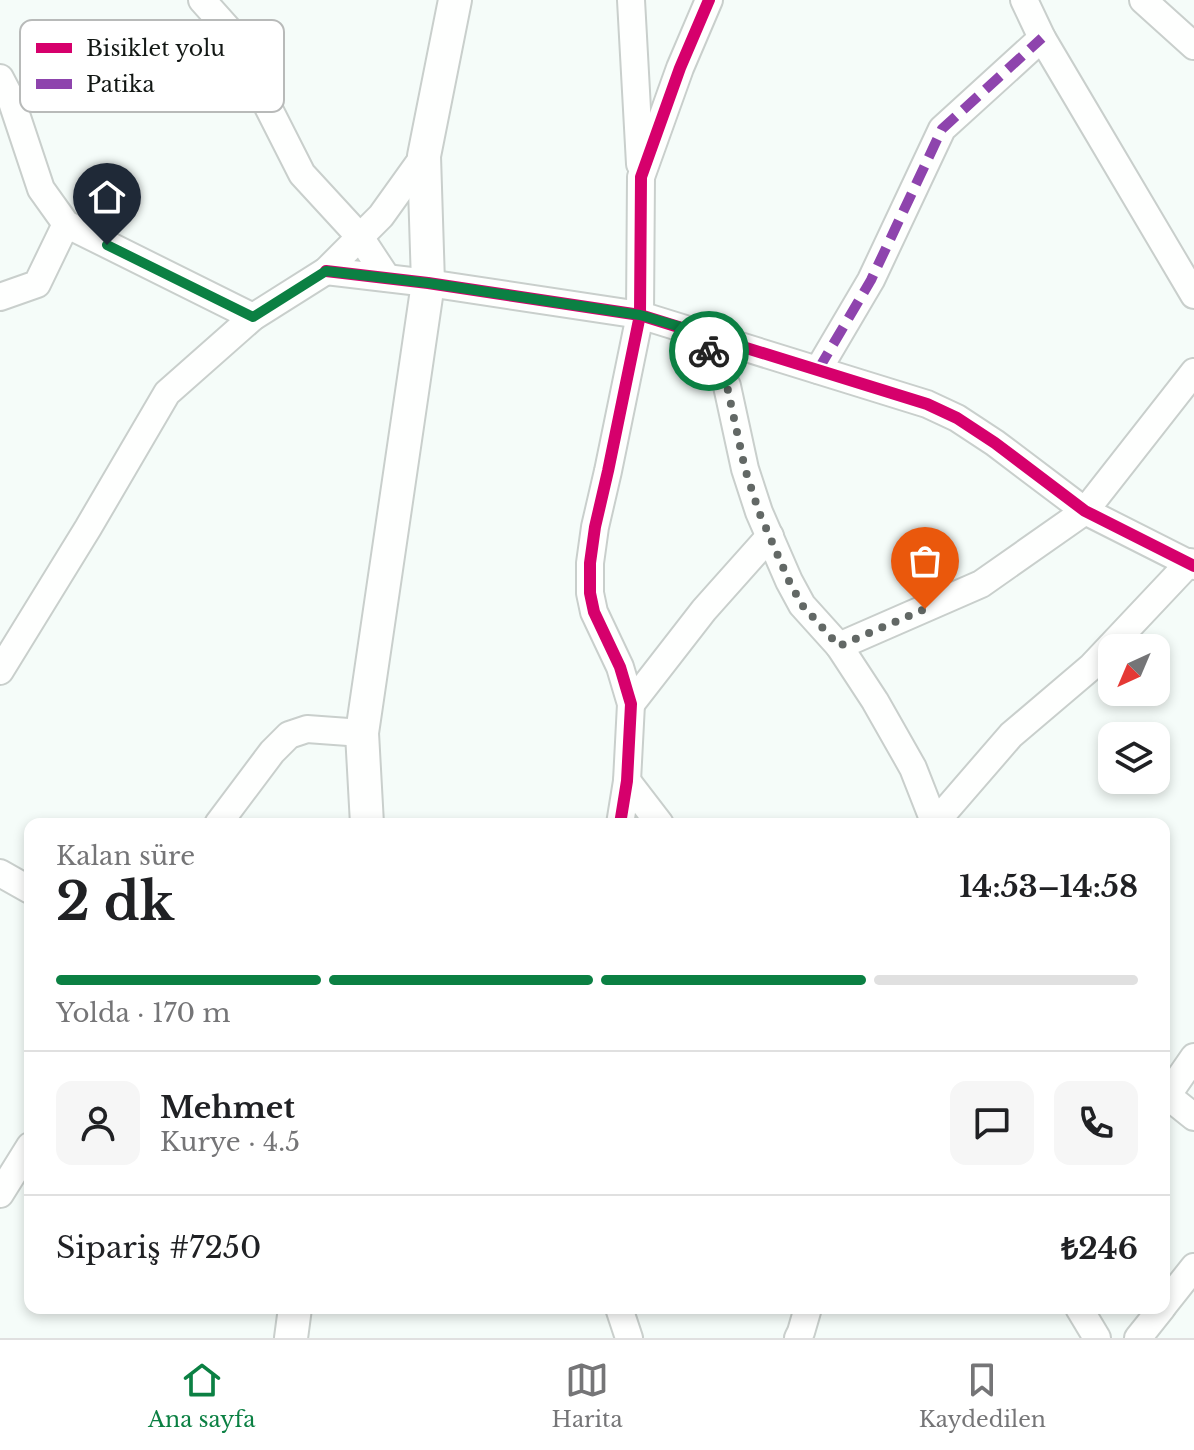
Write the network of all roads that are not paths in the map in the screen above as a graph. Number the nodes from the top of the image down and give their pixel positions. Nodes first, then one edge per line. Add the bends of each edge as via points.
1 (202, 0) edge
2 (455, 0) edge
3 (631, 0) edge
4 (709, 0) edge
5 (1024, 0) edge
6 (1143, 0) edge
7 (220, 20) edge
8 (1042, 38) junction
9 (1194, 46) edge
10 (4, 92) edge
11 (271, 112) edge
12 (424, 156) junction
13 (641, 177) junction
14 (66, 224) junction
15 (360, 237) junction
16 (326, 271) junction
17 (387, 278) junction
18 (428, 283) junction
19 (1194, 294) edge
20 (0, 297) edge
21 (640, 315) junction
22 (253, 317) junction
23 (691, 330) junction
24 (818, 370) junction
25 (1194, 372) edge
26 (1085, 511) junction
27 (770, 536) junction
28 (1192, 564) edge
29 (839, 646) junction
30 (0, 671) edge
31 (631, 704) junction
32 (362, 733) junction
33 (627, 781) junction
34 (222, 818) edge
35 (367, 818) edge
36 (621, 818) edge
37 (655, 818) edge
38 (932, 818) edge
39 (939, 818) edge
40 (0, 873) edge
41 (24, 887) edge
42 (1194, 1057) edge
43 (1170, 1090) edge
44 (1170, 1098) edge
45 (1194, 1117) edge
46 (24, 1156) edge
47 (0, 1194) edge
48 (1194, 1267) edge
49 (1170, 1297) edge
50 (294, 1314) edge
51 (621, 1314) edge
52 (806, 1314) edge
53 (1083, 1314) edge
54 (1157, 1314) edge
55 (291, 1338) edge
56 (629, 1338) edge
57 (798, 1338) edge
58 (1097, 1338) edge
59 (1138, 1338) edge

1 - 7 street
2 - 12 street
3 - 13 street
4 - 13 street
5 - 8 street
6 - 9 street
8 - 19 street
8 - 24 street via 942,129 871,280
10 - 14 street via 41,189
11 - 15 street via 302,174
12 - 15 street
12 - 18 street
13 - 21 street
14 - 20 street via 37,284
14 - 22 street
15 - 16 street
15 - 17 street
16 - 17 street
16 - 22 street
17 - 18 street
18 - 21 street
18 - 32 street
21 - 23 street
21 - 31 street via 590,563 594,612
22 - 30 street via 167,393
23 - 24 street
23 - 27 street via 712,355 727,386 745,469
24 - 26 street via 957,418
25 - 26 street
26 - 28 street
26 - 29 street via 981,584
27 - 29 street via 802,605
27 - 31 street
28 - 39 street via 1091,667 1011,735
29 - 38 street via 913,768
31 - 33 street
32 - 34 street via 307,729 289,735
32 - 35 street
33 - 36 street
33 - 37 street
40 - 41 street
42 - 43 street
44 - 45 street
46 - 47 street
48 - 49 street
50 - 55 street
51 - 56 street
52 - 57 street
53 - 58 street
54 - 59 street

